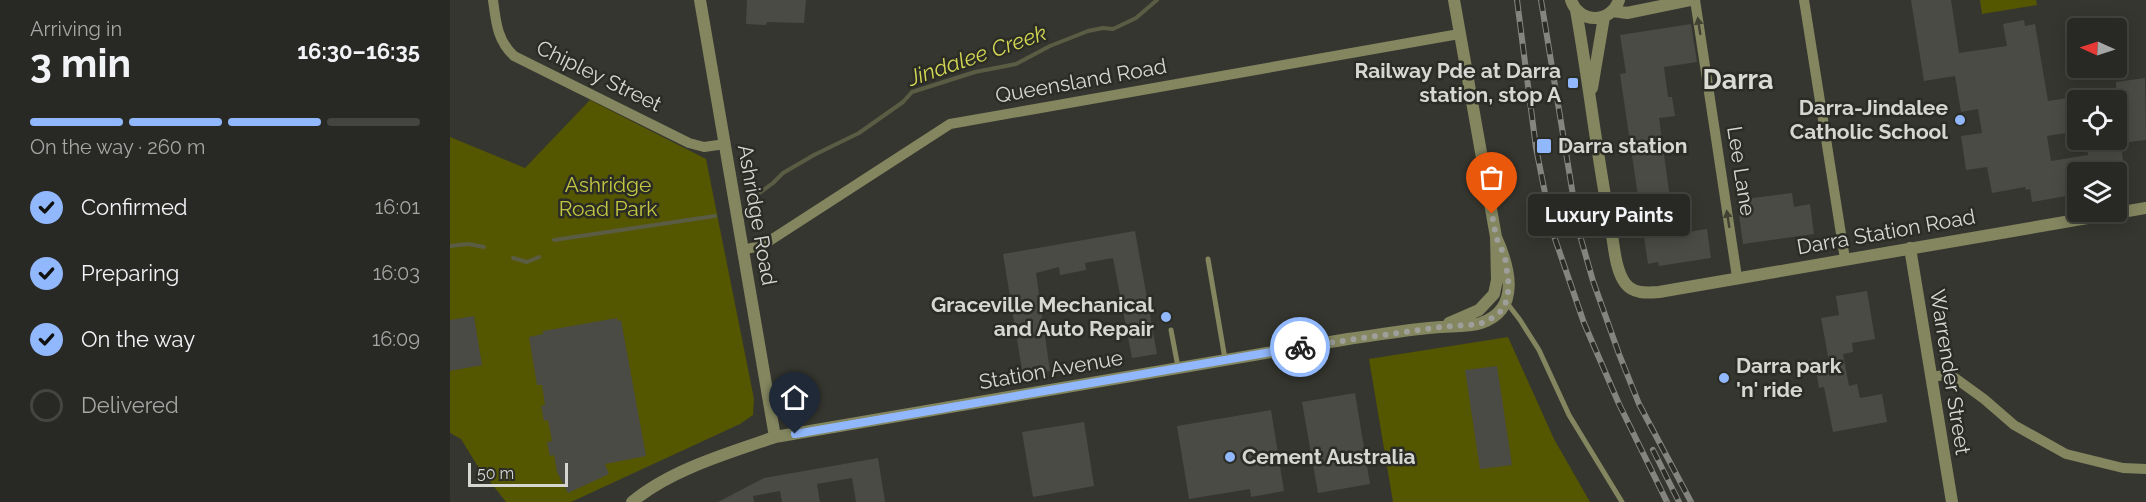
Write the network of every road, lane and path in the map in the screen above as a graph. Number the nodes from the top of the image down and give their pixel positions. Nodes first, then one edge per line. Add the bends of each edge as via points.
1 (493, 0) edge
2 (700, 0) edge
3 (1454, 0) edge
4 (1693, 0) edge
5 (1804, 0) edge
6 (1655, 4) edge
7 (1573, 5) edge
8 (1612, 9) edge
9 (1459, 34) junction
10 (1590, 101) junction
11 (725, 144) junction
12 (2146, 208) edge
13 (1496, 237) junction
14 (1910, 248) junction
15 (743, 250) junction
16 (1208, 259) dead end
17 (1845, 259) junction
18 (1737, 277) junction
19 (1506, 302) junction
20 (1440, 327) junction
21 (1172, 330) dead end
22 (1226, 360) junction
23 (1178, 368) junction
24 (1931, 377) junction
25 (775, 437) junction
26 (2146, 470) edge
27 (632, 502) edge
28 (1622, 502) edge
29 (1952, 502) edge

1 - 11 street, Chipley Street via 498,35 514,56 689,143 704,147
2 - 11 street, Ashridge Road
3 - 9 street
4 - 6 street
18 -> 4 street, Lee Lane
5 - 17 street
6 - 8 street via 1627,13
7 - 8 street via 1589,18
7 - 10 street
8 - 10 street
9 - 13 street
9 - 15 street, Queensland Road via 950,124 763,245
10 - 18 street, Darra Station Road via 1603,188 1625,282 1644,293
11 - 15 street, Ashridge Road
12 - 14 street, Darra Station Road
13 - 19 street via 1505,257 1509,287
13 - 20 street, Station Avenue via 1494,294 1479,310
14 - 17 street, Darra Station Road
14 - 24 street, Warrender Street
15 - 25 street, Ashridge Road
16 - 22 lane
17 - 18 street, Darra Station Road
19 - 20 street, Station Avenue via 1500,312 1480,324
19 - 28 lane via 1539,350 1569,415
20 - 22 street, Station Avenue
21 - 23 lane
22 - 23 street, Station Avenue
23 - 25 street, Station Avenue
24 - 26 street via 1955,378 2014,424 2066,454
24 - 29 street, Warrender Street
25 - 27 street, Station Avenue via 670,478

